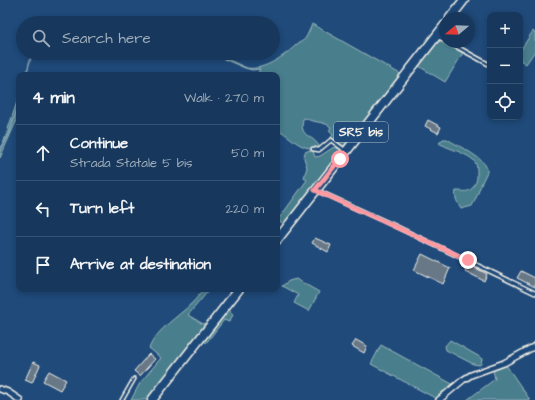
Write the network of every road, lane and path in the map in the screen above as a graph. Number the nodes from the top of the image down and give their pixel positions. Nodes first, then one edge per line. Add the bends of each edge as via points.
1 (464, 0) edge
2 (455, 12) edge
3 (439, 32) edge
4 (436, 36) junction
5 (439, 37) edge
6 (459, 48) edge
7 (487, 63) edge
8 (313, 149) dead end
9 (346, 151) junction
10 (315, 190) junction
11 (280, 236) edge
12 (237, 292) edge
13 (535, 293) edge
14 (535, 346) edge
15 (134, 379) dead end
16 (0, 389) edge
17 (20, 400) edge
18 (122, 400) edge
19 (152, 400) edge
20 (439, 400) edge

1 - 2 main road
3 - 4 main road, SR5 bis
4 - 5 lane
4 - 9 main road, SR5 bis
6 - 7 lane
8 - 9 lane via 319,150 331,140
9 - 10 main road, SR5 bis
10 - 11 main road, SR5 bis
10 - 13 lane
12 - 19 main road
14 - 20 street via 504,363 471,375
15 - 18 lane
16 - 17 street

